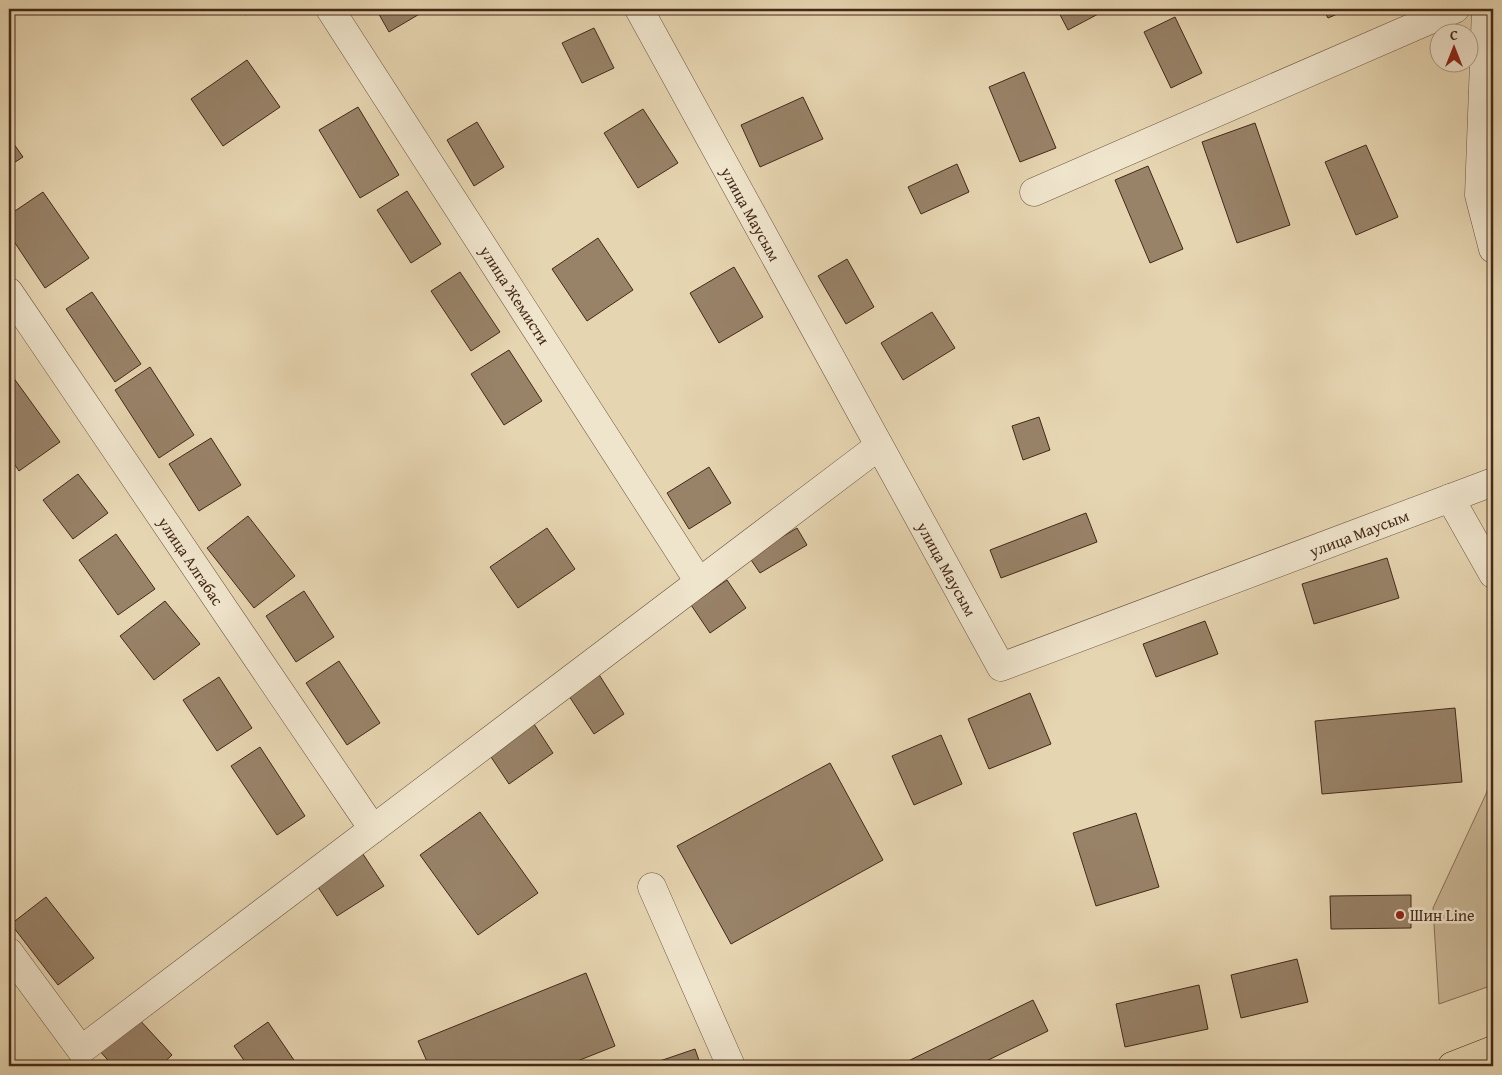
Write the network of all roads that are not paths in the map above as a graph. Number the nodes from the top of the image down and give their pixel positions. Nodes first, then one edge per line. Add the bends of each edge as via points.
1 (330, 9) edge
2 (639, 9) edge
3 (1455, 9) edge
4 (1486, 9) edge
5 (1034, 192) dead end
6 (1493, 249) edge
7 (9, 292) edge
8 (879, 446) junction
9 (1493, 482) edge
10 (1450, 498) junction
11 (1493, 574) edge
12 (699, 582) junction
13 (373, 829) junction
14 (652, 886) dead end
15 (9, 952) edge
16 (1493, 1050) edge
17 (731, 1066) edge
18 (1452, 1066) edge

1 - 12 street, улица Жемисти
2 - 8 street, улица Маусым
3 - 5 street
4 - 6 street via 1479,195
7 - 13 street, улица Алгабас
8 - 10 street, улица Маусым via 1001,667
8 - 12 street
9 - 10 street, улица Маусым
10 - 11 street
12 - 13 street
13 - 15 street via 81,1050
14 - 17 street
16 - 18 main road

